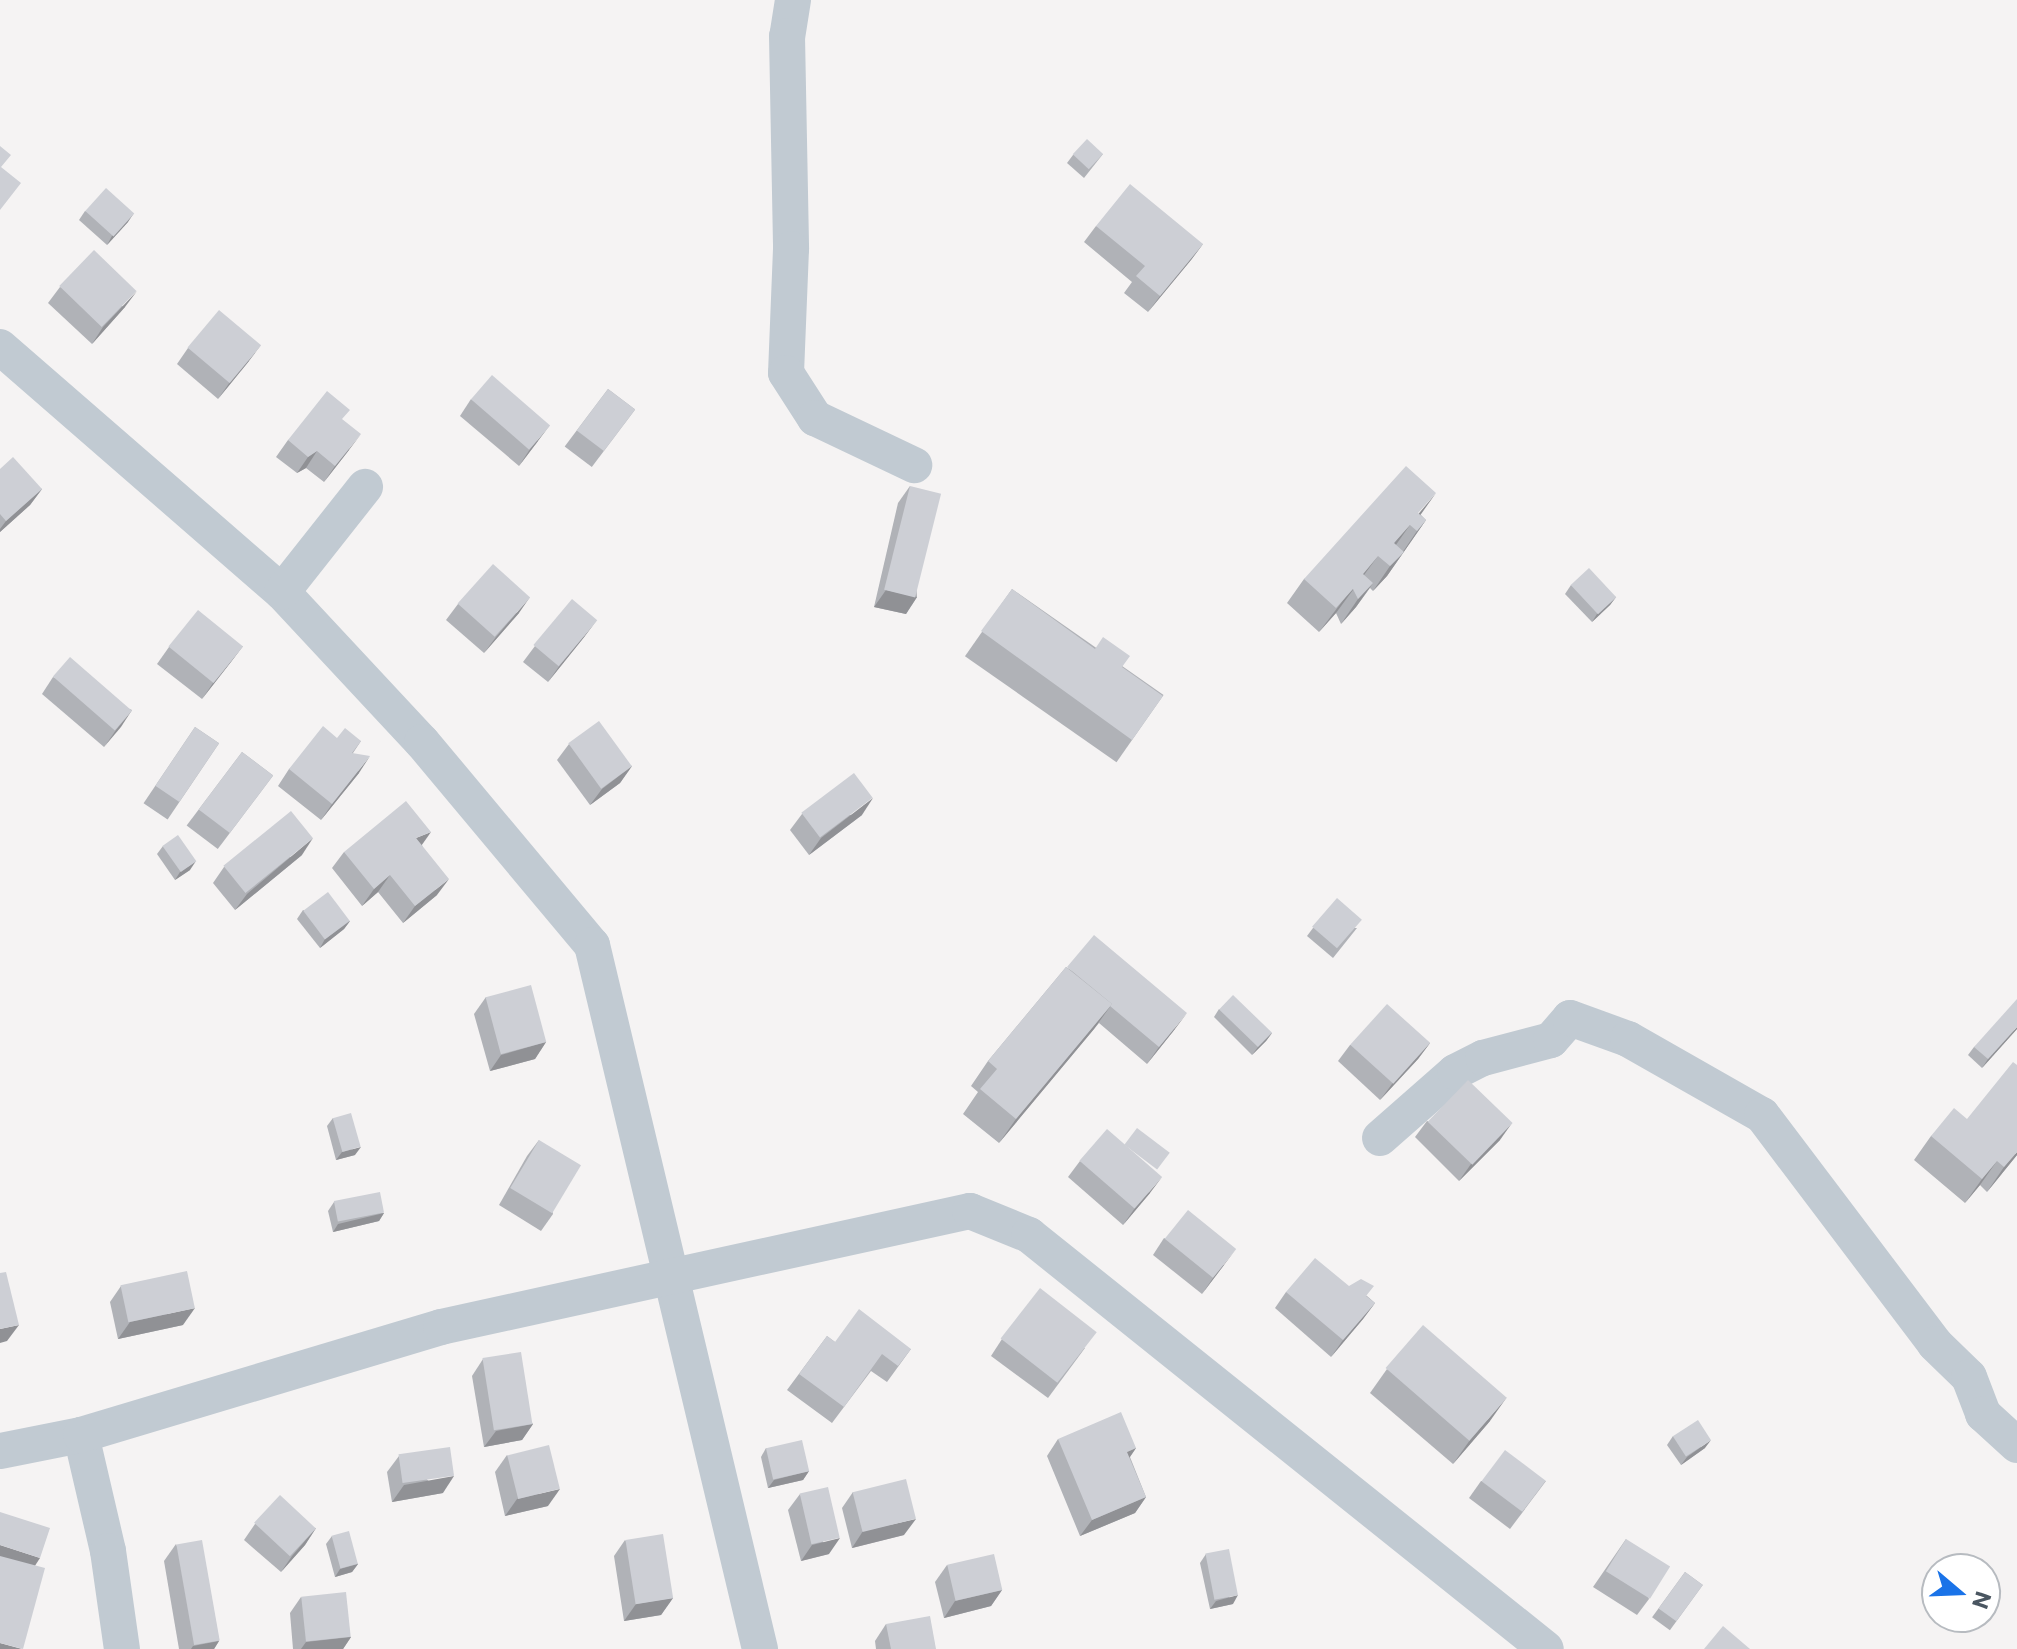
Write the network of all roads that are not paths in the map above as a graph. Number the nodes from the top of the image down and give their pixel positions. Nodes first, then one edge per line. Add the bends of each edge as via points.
1 (793, 0) edge
2 (0, 347) edge
3 (914, 465) dead end
4 (365, 487) dead end
5 (282, 592) junction
6 (1380, 1138) dead end
7 (671, 1280) junction
8 (81, 1435) junction
9 (2017, 1445) edge
10 (0, 1451) edge
11 (122, 1649) edge
12 (760, 1649) edge
13 (1546, 1649) edge

1 - 3 street via 787,36 791,249 786,373 815,418
2 - 5 street
4 - 5 street
5 - 7 street via 422,742 592,945
6 - 9 street via 1455,1072 1483,1058 1551,1040 1570,1018 1628,1039 1762,1115 1926,1333 1969,1377 1983,1414
7 - 8 street via 441,1327
7 - 12 street
7 - 13 street via 970,1211 1029,1235
8 - 10 street
8 - 11 street via 108,1551

